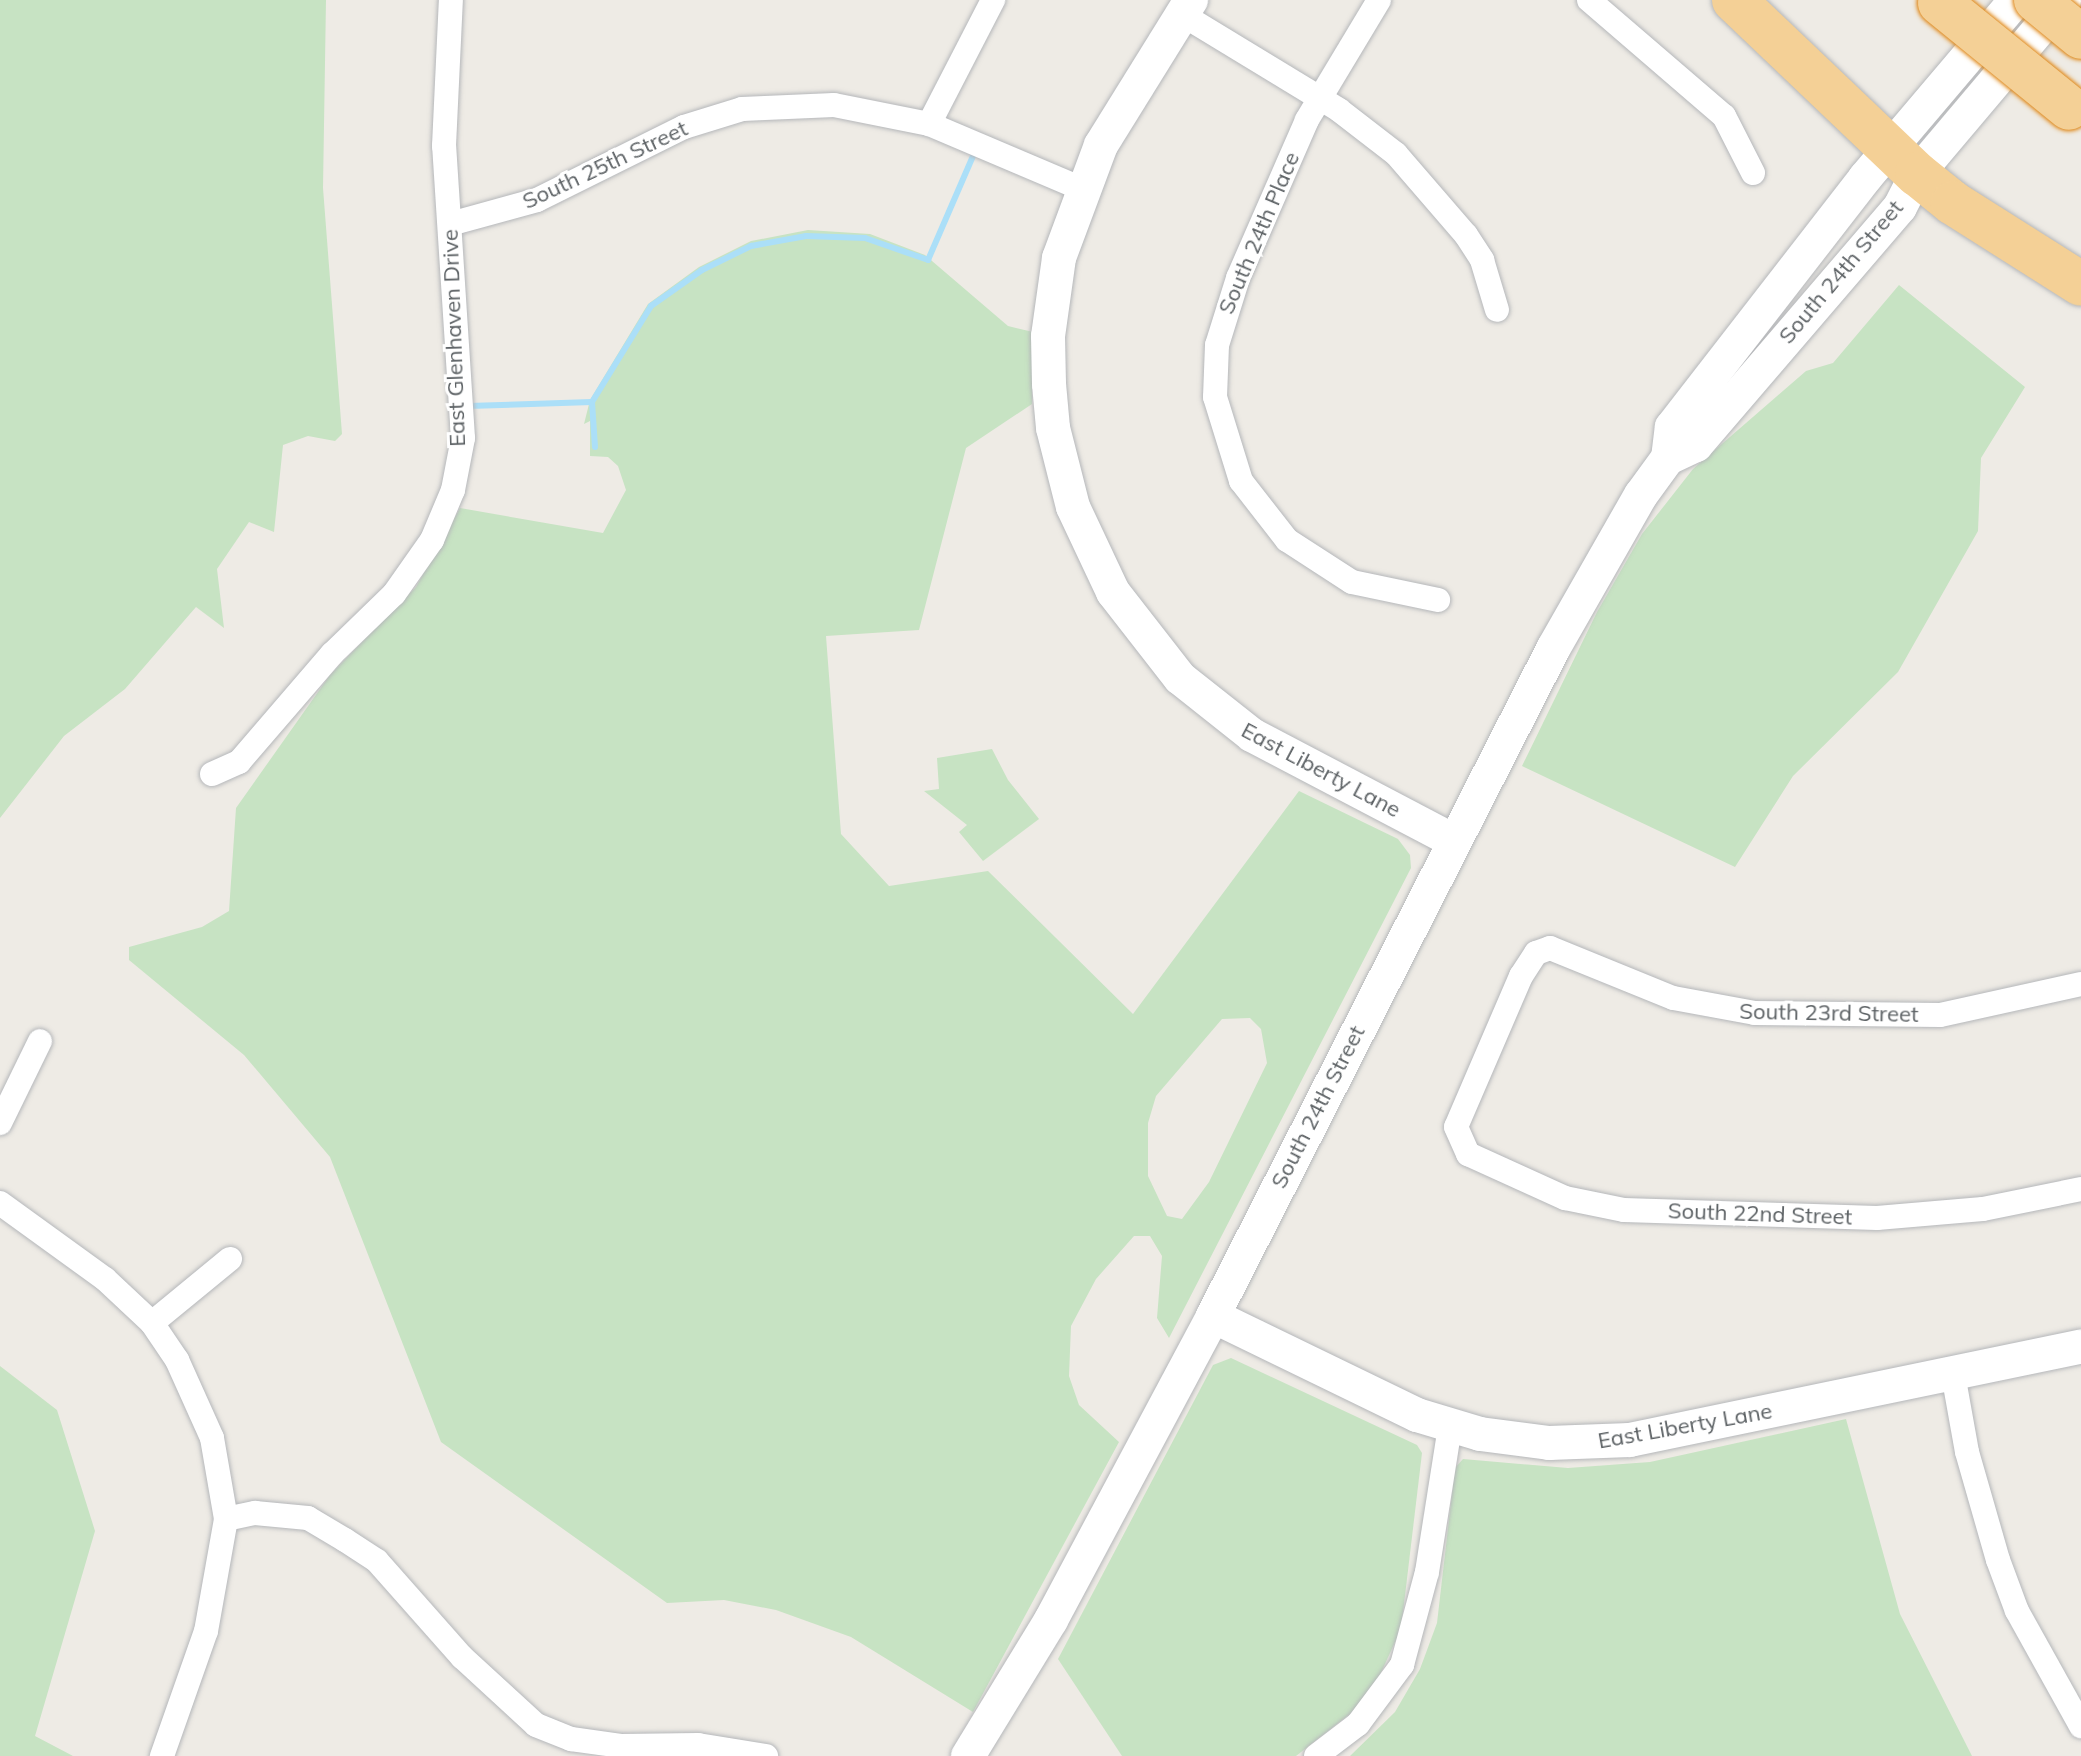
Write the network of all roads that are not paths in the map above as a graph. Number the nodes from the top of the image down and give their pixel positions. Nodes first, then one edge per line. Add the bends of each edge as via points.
1 (451, 0) edge
2 (993, 0) edge
3 (1379, 0) edge
4 (1589, 0) edge
5 (1734, 0) edge
6 (2016, 0) edge
7 (2036, 0) edge
8 (2064, 0) edge
9 (1939, 2) edge
10 (1187, 7) edge
11 (2081, 37) edge
12 (1320, 97) junction
13 (2075, 113) edge
14 (929, 124) junction
15 (1903, 161) junction
16 (1753, 173) dead end
17 (1082, 189) junction
18 (450, 224) junction
19 (2081, 284) edge
20 (1497, 310) dead end
21 (1668, 458) junction
22 (1438, 600) dead end
23 (212, 774) dead end
24 (1452, 840) junction
25 (2081, 984) edge
26 (40, 1041) dead end
27 (0, 1123) edge
28 (1456, 1137) joint
29 (2081, 1189) edge
30 (0, 1203) edge
31 (230, 1259) dead end
32 (1213, 1316) junction
33 (152, 1323) junction
34 (2081, 1347) edge
35 (1953, 1374) junction
36 (1450, 1427) junction
37 (226, 1519) junction
38 (2081, 1726) edge
39 (621, 1751) edge
40 (162, 1756) edge
41 (766, 1756) edge
42 (968, 1756) edge
43 (1316, 1756) edge

1 - 18 street, East Glenhaven Drive via 444,146
2 - 14 street
3 - 12 street, South 24th Place
4 - 16 street via 1724,116
5 - 15 highway
6 - 15 street, South 24th Street
7 - 11 highway, bridge
8 - 15 street, South 24th Street
9 - 13 highway, bridge
10 - 12 street
10 - 17 street, East Liberty Lane via 1107,135
12 - 20 street via 1396,154 1466,235 1482,260
12 - 22 street, South 24th Place via 1224,313 1216,368 1219,417 1241,481 1287,540 1352,582
14 - 17 street, South 25th Street
14 - 18 street, South 25th Street via 834,105 742,109 684,127 537,200
15 - 19 highway via 1953,203
15 - 21 street, South 24th Street via 1672,427
15 - 21 street, South 24th Street via 1900,207 1696,445
17 - 24 street, East Liberty Lane via 1052,296 1049,384 1058,453 1073,507 1113,592 1172,669 1229,719 1281,752
18 - 23 street, East Glenhaven Drive via 463,438 453,490 432,540 394,594 332,654 239,762
21 - 24 street, South 24th Street via 1595,571
24 - 32 street, South 24th Street
25 - 28 street, South 23rd Street via 1940,1015 1755,1013 1673,998 1550,948 1536,953 1521,976 1458,1117
26 - 27 street
28 - 29 street, South 22nd Street via 1468,1154 1565,1198 1624,1210 1877,1218 1983,1209
30 - 33 street via 105,1279
31 - 33 street
32 - 36 street, East Liberty Lane via 1386,1403
32 - 42 street, South 24th Street via 1051,1620
33 - 37 street via 177,1360 212,1438
34 - 35 street, East Liberty Lane
35 - 36 street, East Liberty Lane via 1619,1441 1549,1443
35 - 38 street via 1962,1425 2017,1611
36 - 43 street via 1427,1572 1402,1665 1358,1724
37 - 39 street via 255,1513 308,1518 377,1561 473,1668 536,1725
37 - 40 street via 206,1631
39 - 41 street via 698,1745

